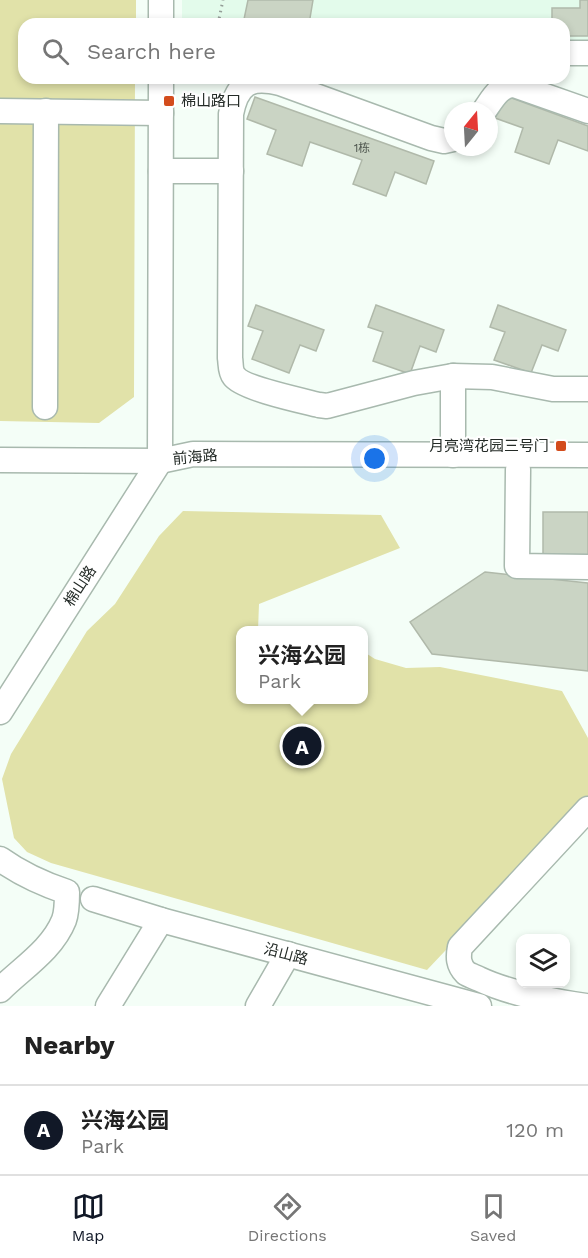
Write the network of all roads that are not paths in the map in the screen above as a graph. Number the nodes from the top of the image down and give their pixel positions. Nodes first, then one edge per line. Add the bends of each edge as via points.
1 (161, 0) edge
2 (161, 18) edge
3 (570, 53) edge
4 (588, 53) edge
5 (161, 84) edge
6 (246, 84) edge
7 (283, 84) edge
8 (491, 102) edge
9 (0, 111) edge
10 (46, 111) junction
11 (588, 111) edge
12 (161, 112) junction
13 (444, 141) edge
14 (161, 171) junction
15 (231, 171) junction
16 (461, 376) junction
17 (588, 389) edge
18 (45, 407) dead end
19 (460, 455) junction
20 (588, 455) edge
21 (0, 460) edge
22 (160, 461) junction
23 (518, 470) junction
24 (588, 470) edge
25 (588, 567) edge
26 (0, 712) edge
27 (588, 809) edge
28 (0, 859) edge
29 (93, 899) dead end
30 (161, 920) junction
31 (288, 954) junction
32 (0, 990) edge
33 (108, 1006) edge
34 (258, 1006) edge
35 (479, 1006) edge
36 (586, 1006) edge

1 - 2 street
3 - 4 street
5 - 12 street
6 - 15 street via 238,92 231,114
7 - 13 street
8 - 11 street via 499,91 514,85
9 - 10 street
10 - 12 street
10 - 18 street
12 - 14 street
14 - 15 street
14 - 22 street
15 - 16 street via 230,358 238,380 327,406 414,383
16 - 17 street via 492,377 553,389
16 - 19 street
19 - 20 street, 前海路
19 - 22 street, 前海路 via 193,454
21 - 22 street
22 - 23 street, 前海路 via 193,470
22 - 26 street, 棉山路
23 - 24 street, 前海路
23 - 25 street via 517,566
27 - 36 street via 460,948 458,955 467,974 492,985
28 - 32 street via 67,892 64,919 56,937
29 - 30 street, 沿山路
30 - 31 street, 沿山路
30 - 33 street
31 - 34 street
31 - 35 street, 沿山路

